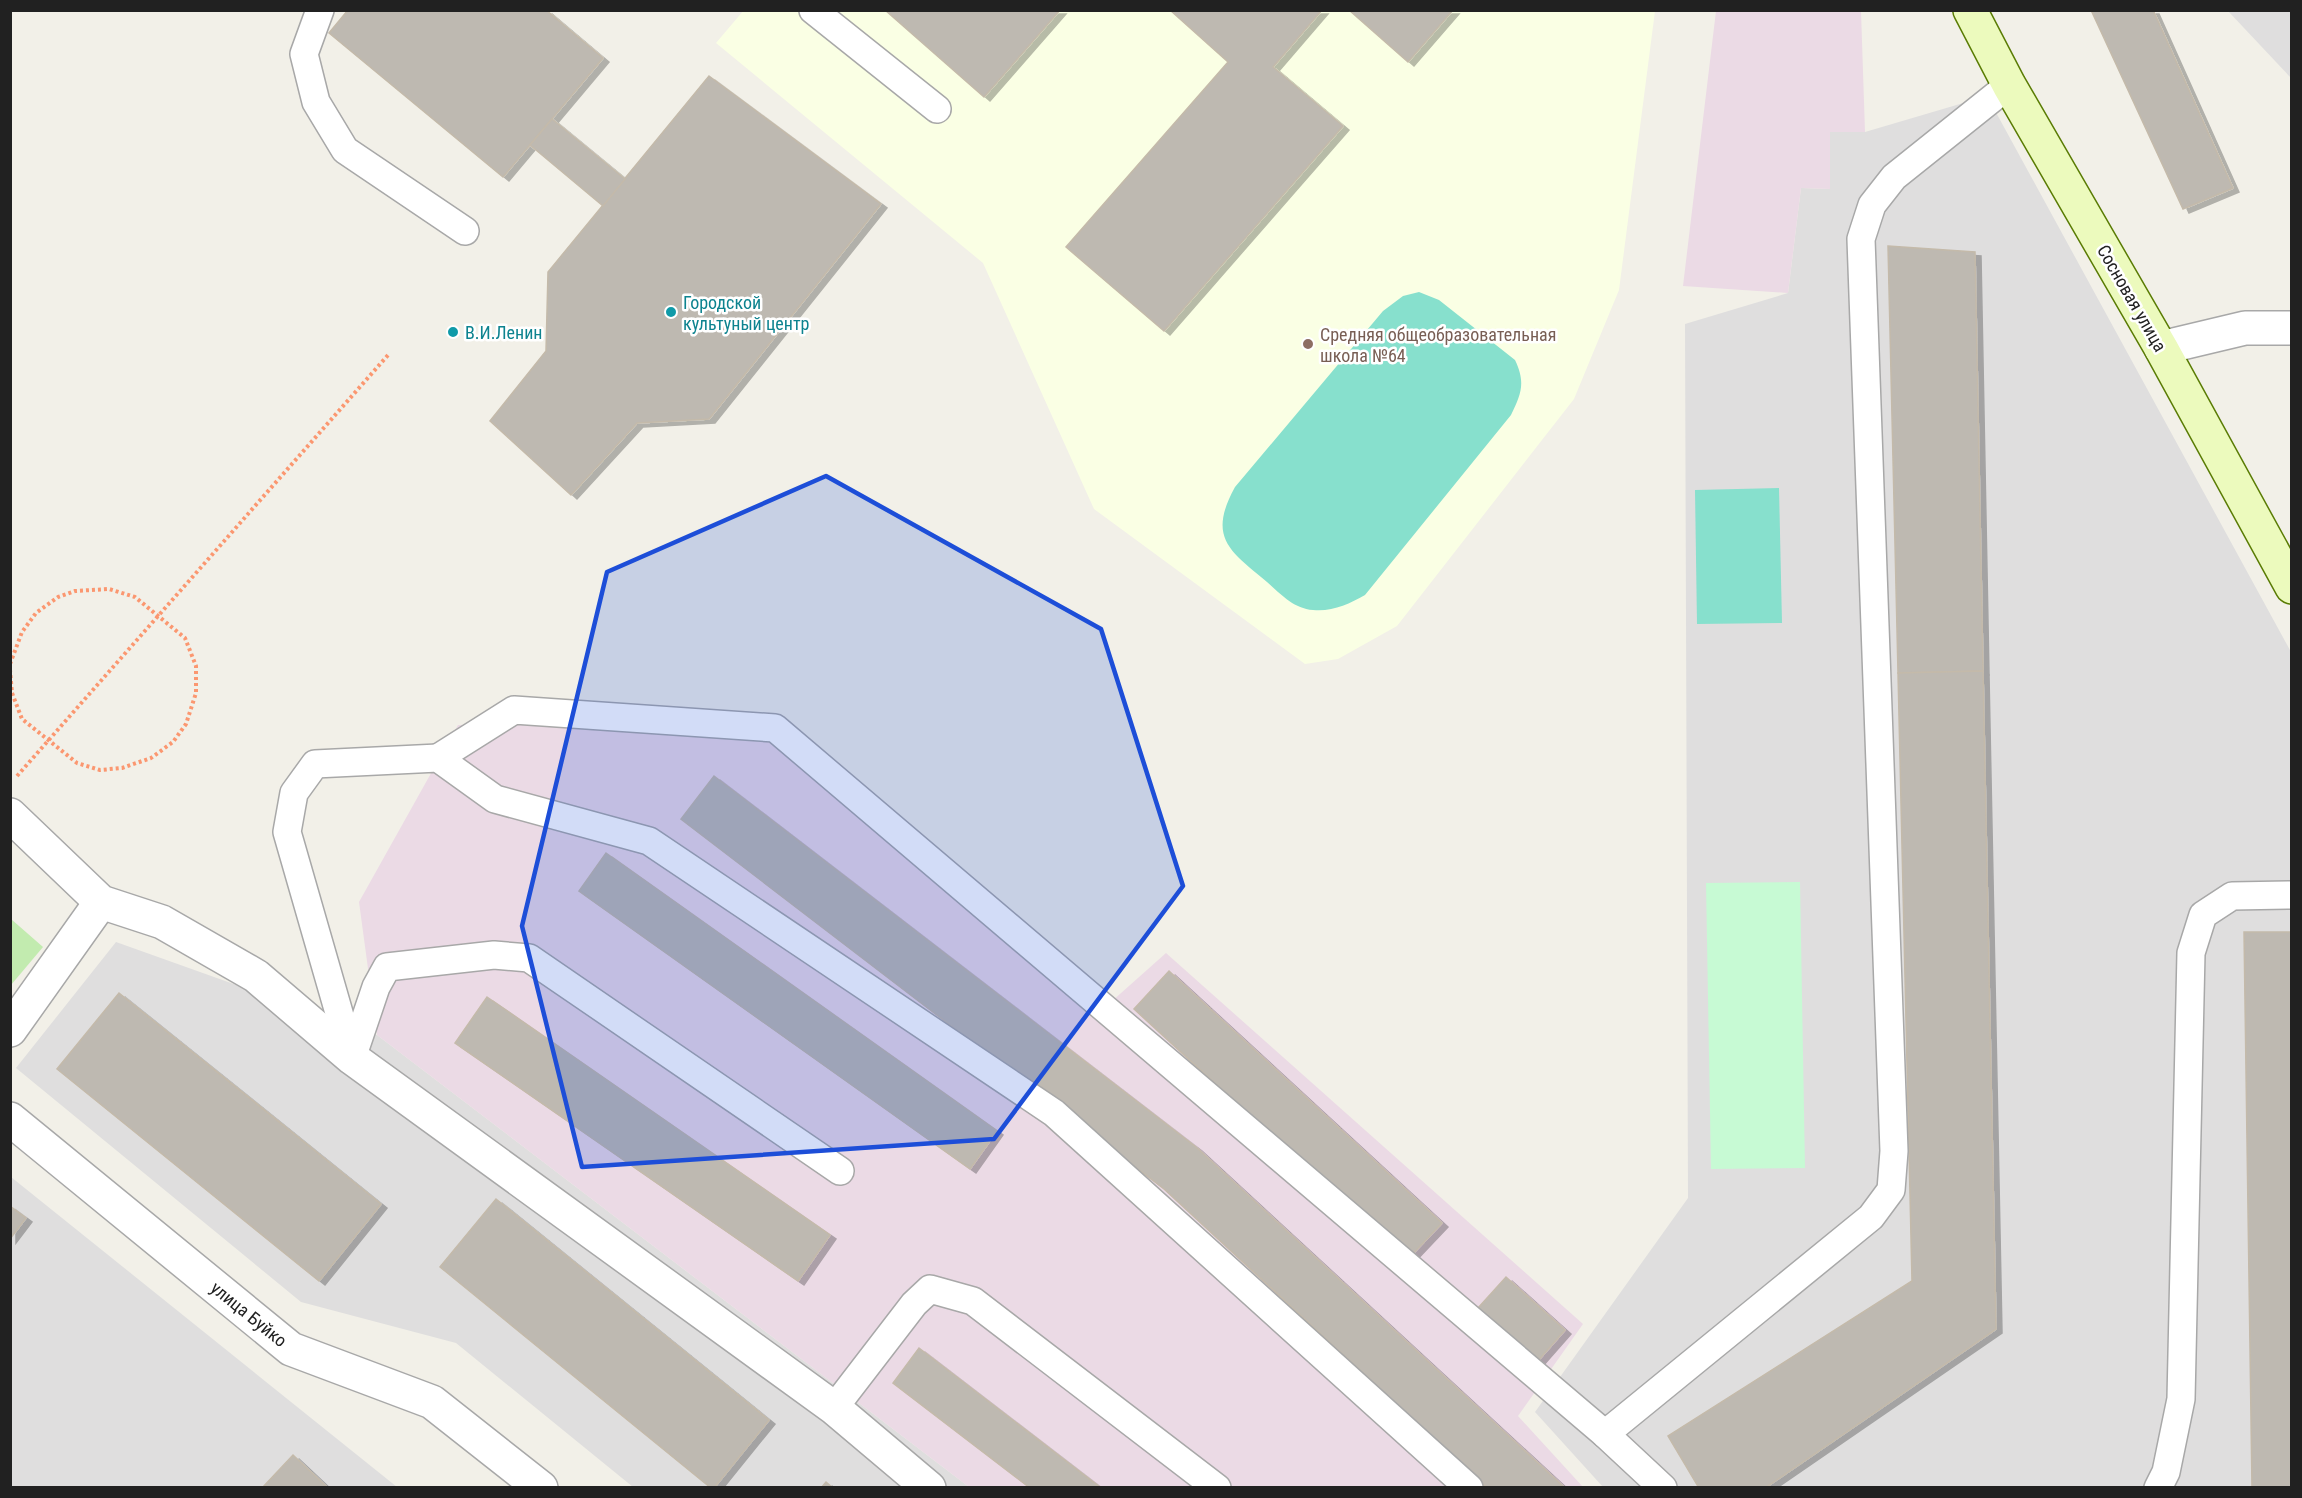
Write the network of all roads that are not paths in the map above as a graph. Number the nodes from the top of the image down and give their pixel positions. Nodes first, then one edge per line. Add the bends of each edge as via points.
1 (320, 10) edge
2 (813, 10) edge
3 (1970, 10) edge
4 (2009, 85) junction
5 (937, 109) dead end
6 (465, 231) dead end
7 (2292, 328) edge
8 (2161, 348) junction
9 (2292, 588) edge
10 (438, 758) junction
11 (10, 814) edge
12 (2292, 895) edge
13 (101, 902) junction
14 (10, 1030) edge
15 (352, 1058) junction
16 (10, 1119) edge
17 (840, 1171) dead end
18 (834, 1408) junction
19 (1605, 1434) junction
20 (541, 1488) edge
21 (929, 1488) edge
22 (1217, 1488) edge
23 (1469, 1488) edge
24 (1663, 1488) edge
25 (2158, 1488) edge

1 - 6 lane via 304,54 316,102 345,150
2 - 5 lane
3 - 4 street, Сосновая улица
4 - 8 street, Сосновая улица
4 - 19 lane via 1894,177 1872,205 1861,238 1894,1151 1891,1190 1870,1217
7 - 8 street via 2245,328
8 - 9 street, Сосновая улица
10 - 15 lane via 315,764 294,793 286,832
10 - 19 lane via 514,710 775,728
10 - 23 lane via 495,799 650,841 1054,1113
11 - 13 street
12 - 25 lane via 2232,896 2203,915 2191,952 2181,1399 2166,1472
13 - 14 street
13 - 15 street via 162,922 256,976
15 - 17 lane via 376,987 387,967 494,955 529,958
15 - 18 street
16 - 20 street, улица Буйко via 291,1349 432,1402
18 - 21 street
18 - 22 lane via 914,1304 930,1290 973,1301
19 - 24 lane

